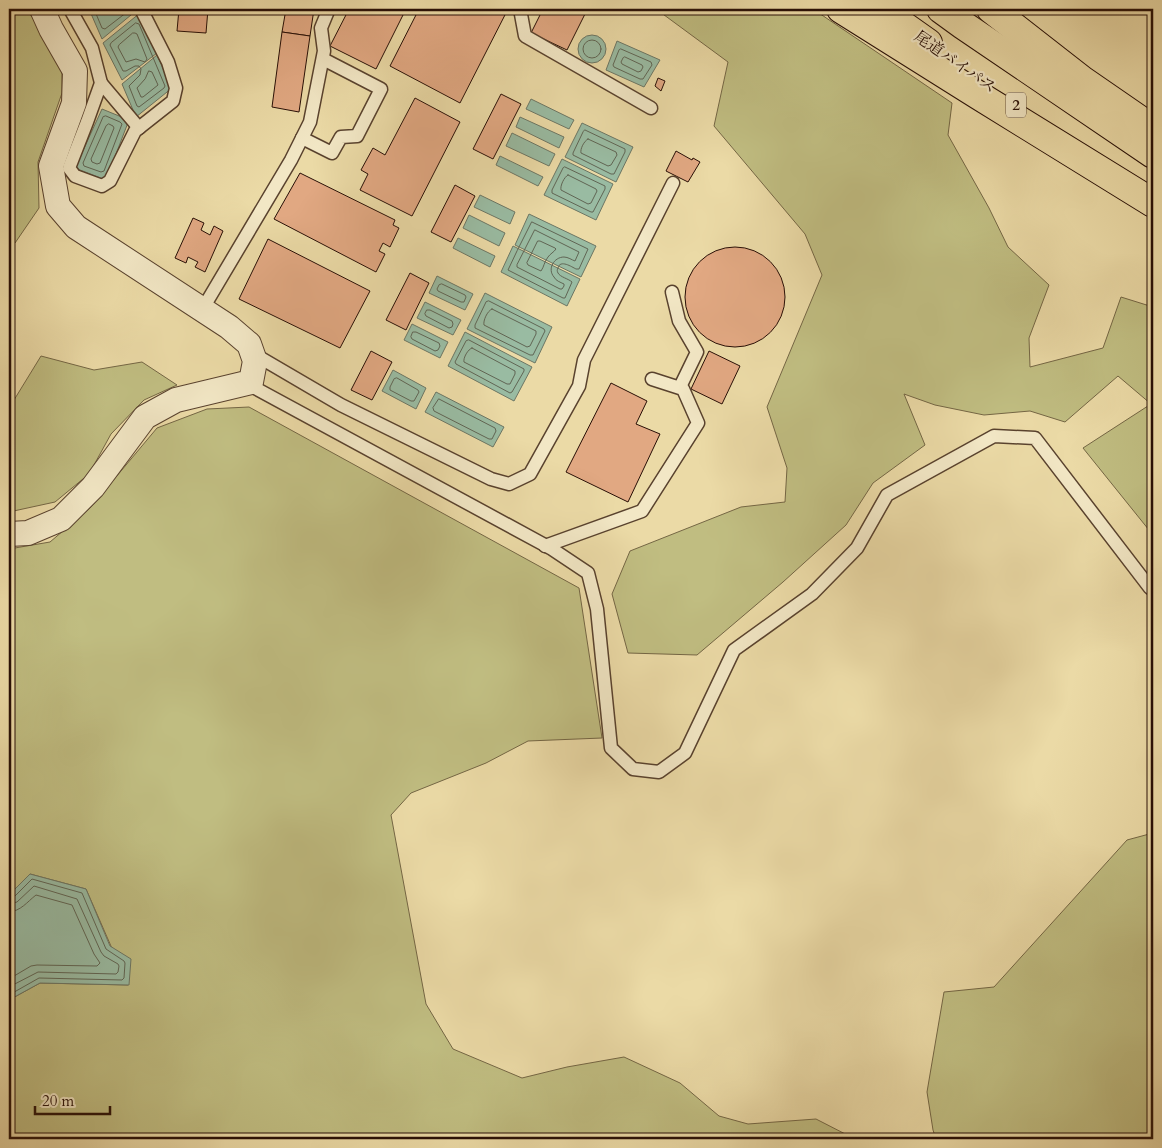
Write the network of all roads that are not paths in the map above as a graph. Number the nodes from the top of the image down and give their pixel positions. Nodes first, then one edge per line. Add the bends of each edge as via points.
1 (42, 9) edge
2 (70, 9) edge
3 (141, 9) edge
4 (327, 9) edge
5 (520, 9) edge
6 (841, 9) edge
7 (880, 9) edge
8 (941, 9) edge
9 (991, 9) edge
10 (322, 59) junction
11 (100, 83) junction
12 (650, 108) dead end
13 (138, 128) junction
14 (1153, 129) edge
15 (302, 138) junction
16 (1153, 154) edge
17 (673, 182) dead end
18 (1153, 201) edge
19 (672, 292) dead end
20 (202, 310) junction
21 (252, 352) junction
22 (652, 379) dead end
23 (251, 382) junction
24 (680, 387) junction
25 (9, 534) edge
26 (545, 546) junction
27 (1150, 588) dead end

1 - 20 street via 75,71 74,103 51,166 58,206 76,227
2 - 11 lane via 92,48
3 - 13 lane via 168,62 176,88 173,101
4 - 10 lane via 321,28
5 - 12 lane via 525,36
6 - 18 highway
7 - 18 highway, 尾道バイパス / 2
8 - 16 highway, 2
9 - 14 highway via 1082,80
10 - 15 lane via 310,122
10 - 15 lane via 381,89 356,136 341,137 332,153
11 - 13 lane
11 - 13 lane via 69,168 75,176 102,186 110,181
15 - 20 lane
17 - 21 lane via 584,360 579,386 530,474 509,484 491,479 341,405
19 - 24 lane via 679,321 698,352
20 - 21 street via 229,327 249,344
21 - 23 street via 255,361
22 - 24 lane
23 - 25 street via 176,400 145,417 93,487 61,519 28,533
23 - 26 lane via 255,388
24 - 26 lane via 698,423 642,512
26 - 27 lane via 588,573 597,610 611,748 633,769 659,772 685,753 734,650 812,594 856,548 887,495 994,436 1035,438

